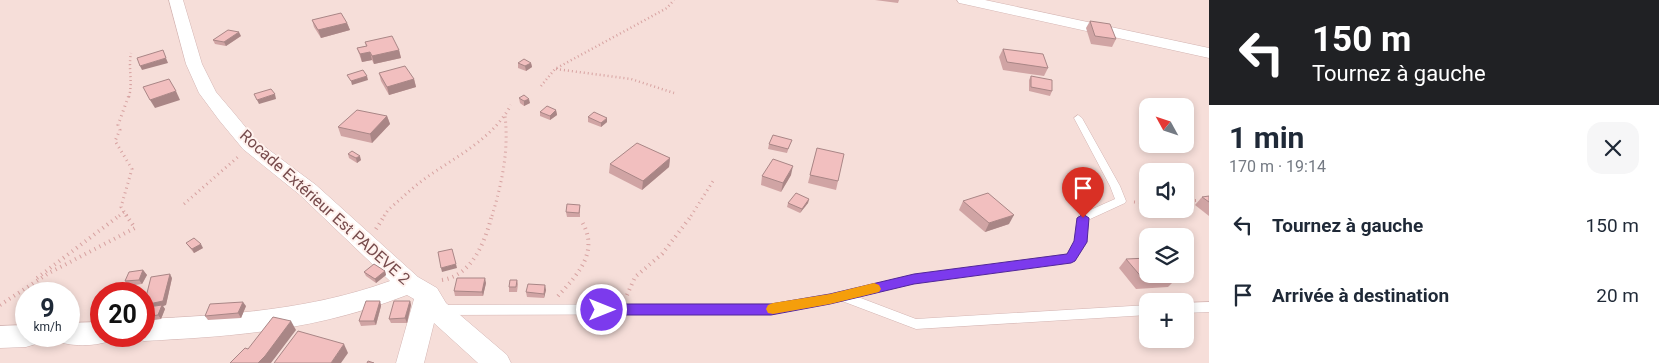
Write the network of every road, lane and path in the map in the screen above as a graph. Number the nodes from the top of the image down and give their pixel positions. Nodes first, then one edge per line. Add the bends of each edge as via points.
1 (176, 0) edge
2 (674, 0) edge
3 (964, 0) edge
4 (1209, 53) edge
5 (131, 54) dead end
6 (555, 69) junction
7 (541, 86) dead end
8 (674, 93) dead end
9 (510, 105) dead end
10 (505, 116) junction
11 (1078, 118) dead end
12 (250, 145) junction
13 (715, 178) dead end
14 (1209, 200) edge
15 (1194, 201) edge
16 (184, 204) dead end
17 (124, 212) junction
18 (581, 220) dead end
19 (366, 244) junction
20 (30, 282) edge
21 (33, 282) edge
22 (15, 294) edge
23 (425, 296) junction
24 (843, 296) junction
25 (0, 305) edge
26 (1209, 307) edge
27 (1194, 308) edge
28 (545, 310) junction
29 (620, 310) junction
30 (1139, 311) edge
31 (155, 329) edge
32 (15, 336) edge
33 (0, 337) edge
34 (410, 363) edge
35 (497, 363) edge

1 - 12 street, Rocade Extérieur Est PADEVE 2 via 194,64 208,93
2 - 6 path via 667,8
3 - 4 street
5 - 17 path via 128,68 133,78 132,87 115,141 132,169 121,207
6 - 7 path
6 - 8 path via 611,75 659,86
9 - 10 path
10 - 19 path via 470,150 428,176 388,210
10 - 23 path via 507,156 500,188 480,245 466,269
11 - 24 lane via 1121,201 1083,218 1081,242 1071,258 914,279
12 - 16 path
12 - 19 street, Rocade Extérieur Est PADEVE 2 via 308,190
13 - 29 path via 686,224 662,254 635,277
14 - 15 path
17 - 20 path
17 - 21 path via 135,228 76,256
18 - 28 path via 588,229 590,245 582,266
19 - 23 street, Rocade Extérieur Est PADEVE 2
22 - 25 path
23 - 28 lane
23 - 31 street via 359,302 301,316 237,325
23 - 34 street
23 - 35 street, Rocade Extérieur Est PADEVE 2
24 - 29 lane via 771,309
24 - 30 lane via 916,324
26 - 27 lane
28 - 29 lane
32 - 33 street

